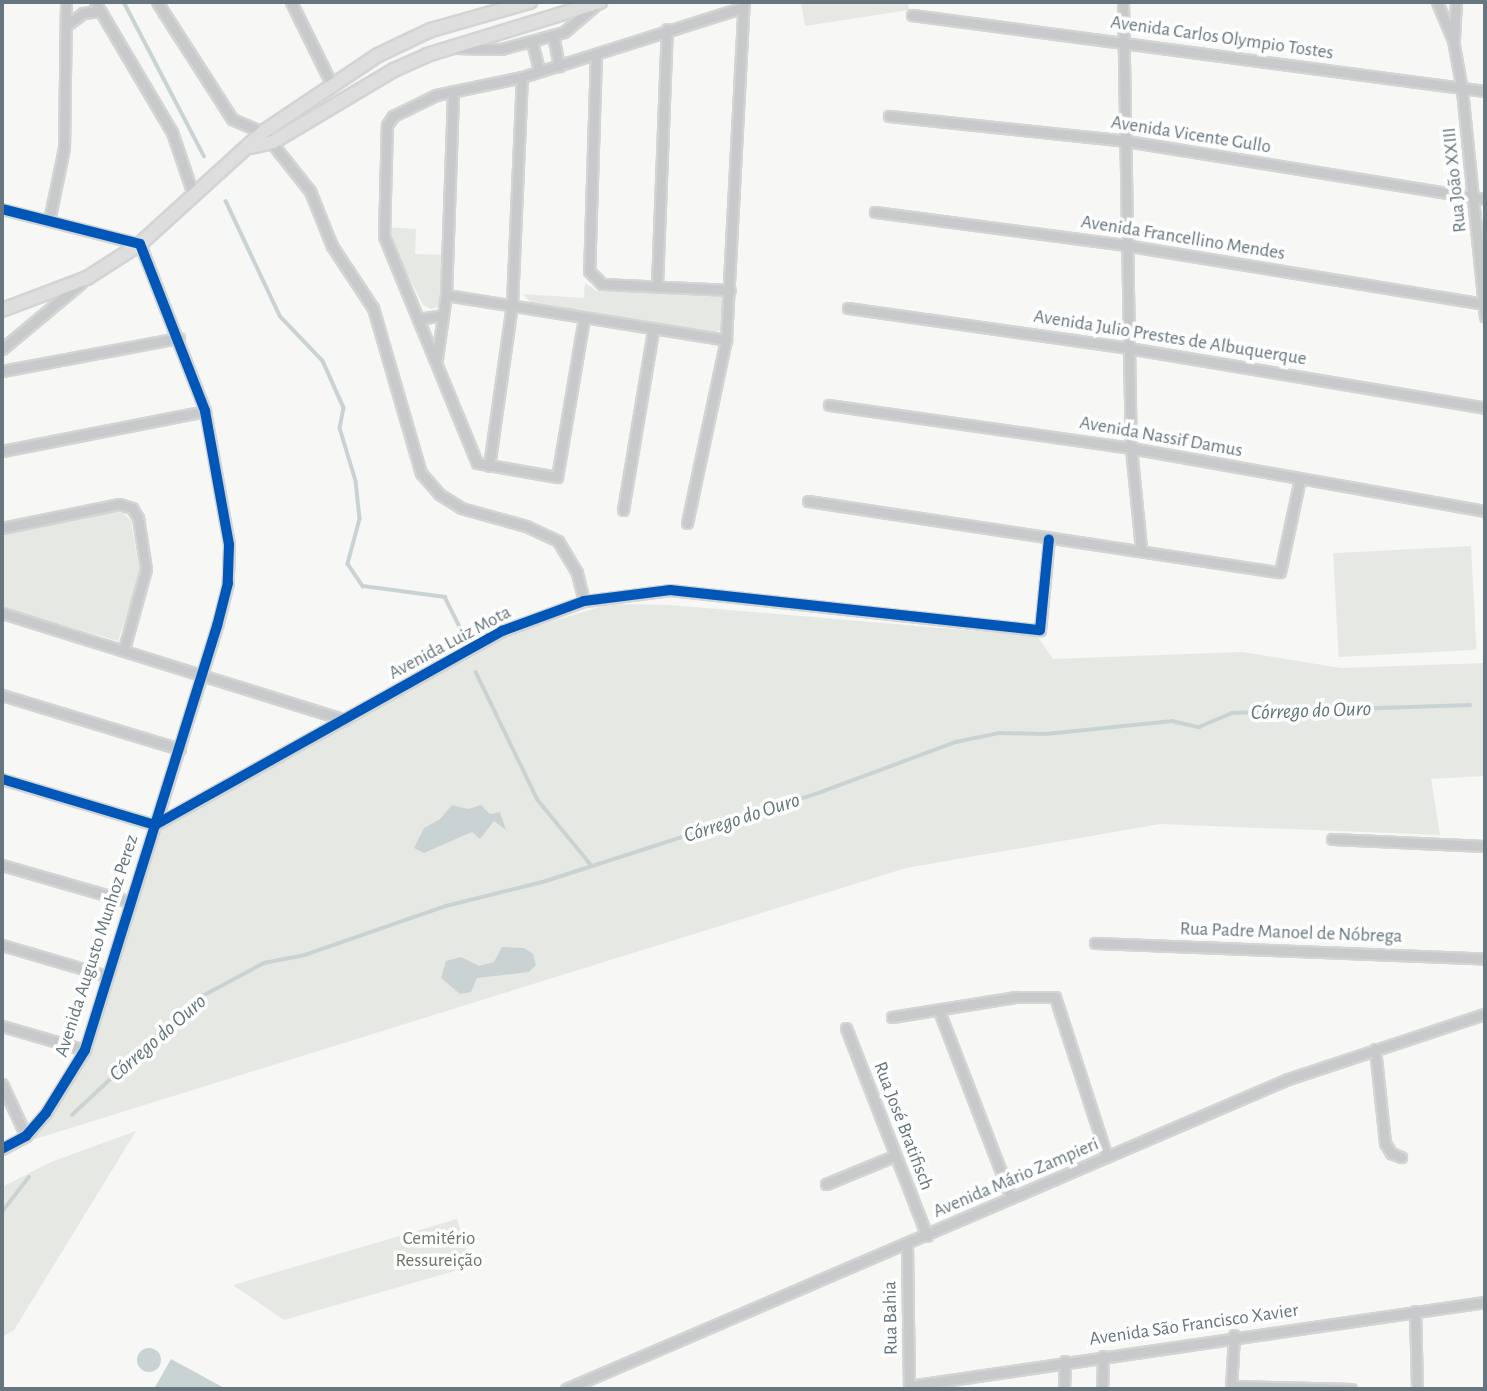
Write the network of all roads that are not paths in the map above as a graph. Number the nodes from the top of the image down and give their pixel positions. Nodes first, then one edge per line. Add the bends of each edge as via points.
1 (66, 2) edge
2 (95, 2) edge
3 (157, 2) edge
4 (291, 2) edge
5 (530, 2) edge
6 (600, 2) edge
7 (1123, 2) edge
8 (1437, 2) edge
9 (1456, 2) edge
10 (742, 5) edge
11 (556, 8) edge
12 (100, 11) junction
13 (488, 13) junction
14 (912, 15) dead end
15 (68, 24) junction
16 (667, 29) junction
17 (564, 32) junction
18 (495, 33) junction
19 (553, 35) junction
20 (1454, 40) junction
21 (1123, 41) junction
22 (532, 42) junction
23 (447, 47) junction
24 (501, 49) junction
25 (596, 54) junction
26 (559, 66) junction
27 (539, 71) junction
28 (522, 76) junction
29 (331, 83) junction
30 (1462, 90) junction
31 (1485, 90) edge
32 (453, 91) junction
33 (889, 116) dead end
34 (263, 132) junction
35 (1126, 141) junction
36 (273, 142) junction
37 (250, 148) junction
38 (193, 194) junction
39 (1480, 198) edge
40 (2, 209) edge
41 (875, 212) dead end
42 (49, 220) junction
43 (140, 244) junction
44 (1124, 245) junction
45 (87, 278) junction
46 (657, 285) junction
47 (730, 290) junction
48 (446, 295) junction
49 (512, 304) junction
50 (1484, 304) edge
51 (848, 308) dead end
52 (2, 310) edge
53 (443, 315) junction
54 (1485, 317) edge
55 (584, 318) junction
56 (418, 319) junction
57 (653, 331) junction
58 (179, 338) junction
59 (726, 340) junction
60 (1128, 348) junction
61 (2, 349) edge
62 (436, 360) junction
63 (2, 371) edge
64 (829, 405) dead end
65 (1485, 408) edge
66 (205, 411) junction
67 (1131, 448) junction
68 (2, 451) edge
69 (489, 466) junction
70 (1300, 479) junction
71 (808, 501) dead end
72 (623, 510) dead end
73 (1485, 511) edge
74 (687, 523) dead end
75 (2, 528) edge
76 (1049, 539) junction
77 (1141, 548) junction
78 (584, 601) junction
79 (2, 613) edge
80 (124, 649) junction
81 (202, 674) junction
82 (2, 695) edge
83 (345, 720) junction
84 (180, 749) junction
85 (2, 779) edge
86 (155, 825) junction
87 (1332, 839) dead end
88 (1485, 846) edge
89 (2, 865) edge
90 (130, 902) junction
91 (1095, 943) dead end
92 (2, 945) edge
93 (1485, 959) edge
94 (107, 976) junction
95 (939, 1011) junction
96 (1485, 1014) edge
97 (892, 1017) dead end
98 (2, 1026) edge
99 (846, 1028) dead end
100 (1375, 1049) junction
101 (85, 1050) junction
102 (2, 1084) edge
103 (26, 1136) junction
104 (2, 1149) edge
105 (894, 1156) junction
106 (1107, 1157) junction
107 (1401, 1157) dead end
108 (826, 1184) dead end
109 (1011, 1198) junction
110 (927, 1236) junction
111 (907, 1246) junction
112 (1485, 1302) edge
113 (1415, 1311) junction
114 (1234, 1335) junction
115 (1103, 1356) junction
116 (1065, 1362) junction
117 (909, 1388) edge
118 (1231, 1388) edge
119 (566, 1389) edge
120 (1064, 1389) edge
121 (1102, 1389) edge
122 (1351, 1389) edge
123 (1416, 1389) edge

1 - 15 street
2 - 12 street
3 - 34 street via 232,119
4 - 29 street
5 - 13 street
6 - 11 street
6 - 17 street
7 - 21 street
8 - 20 street, Rua João XXIII
9 - 20 street, Rua João XXIII
10 - 16 street
10 - 47 street
11 - 17 street
11 - 18 street
12 - 15 street via 83,13
12 - 38 street via 172,132
13 - 18 street
13 - 29 street via 431,30
14 - 21 street, Avenida Carlos Olympio Tostes
15 - 42 street via 64,148
16 - 25 street
16 - 46 street
17 - 19 street
18 - 23 street
18 - 24 street
19 - 22 street
19 - 26 street
20 - 30 street, Rua João XXIII
21 - 30 street, Avenida Carlos Olympio Tostes
21 - 35 street
22 - 24 street
22 - 27 street
23 - 24 street
23 - 36 street via 394,70
25 - 26 street
25 - 46 street via 589,271 602,284
26 - 27 street
27 - 28 street
28 - 32 street
28 - 49 street
29 - 34 street
30 - 31 street, Avenida Carlos Olympio Tostes
30 - 39 street, Rua João XXIII
32 - 48 street
32 - 56 street via 393,116 387,125 384,236
33 - 35 street, Avenida Vicente Gullo
34 - 36 street
34 - 37 street
35 - 39 street, Avenida Vicente Gullo
35 - 44 street
36 - 37 street
36 - 78 street via 310,191 332,246 373,308 421,473 439,494 461,508 526,526 558,541 577,573
37 - 38 street
38 - 43 street
39 - 50 street, Rua João XXIII
40 - 42 street
41 - 44 street, Avenida Francellino Mendes
42 - 43 street
43 - 45 street
43 - 58 street, Avenida Augusto Munhoz Perez
44 - 50 street, Avenida Francellino Mendes
44 - 60 street
45 - 52 street
45 - 61 street
46 - 47 street
47 - 59 street
48 - 49 street
48 - 53 street
49 - 55 street
49 - 69 street
50 - 54 street, Rua João XXIII
51 - 60 street, Avenida Julio Prestes de Albuquerque
53 - 56 street
53 - 62 street
55 - 57 street
55 - 69 street via 557,477
56 - 62 street
57 - 59 street
57 - 72 street
58 - 63 street
58 - 66 street, Avenida Augusto Munhoz Perez
59 - 74 street
60 - 65 street, Avenida Julio Prestes de Albuquerque
60 - 67 street
62 - 69 street via 477,463
64 - 67 street, Avenida Nassif Damus
66 - 68 street
66 - 81 street, Avenida Augusto Munhoz Perez via 229,545 228,583
67 - 70 street, Avenida Nassif Damus
67 - 77 street
70 - 73 street, Avenida Nassif Damus
70 - 77 street via 1280,572
71 - 76 street
75 - 80 street via 119,504 130,507 138,518 146,569
76 - 77 street
76 - 78 street, Avenida Luiz Mota via 1040,630 670,590
78 - 83 street, Avenida Luiz Mota via 502,631
79 - 80 street
80 - 81 street
81 - 83 street
81 - 84 street, Avenida Augusto Munhoz Perez
82 - 84 street
83 - 86 street, Avenida Luiz Mota
84 - 86 street, Avenida Augusto Munhoz Perez
85 - 86 street
86 - 90 street, Avenida Augusto Munhoz Perez
87 - 88 street
89 - 90 street
90 - 94 street, Avenida Augusto Munhoz Perez
91 - 93 street, Rua Padre Manoel de Nóbrega
92 - 94 street
94 - 101 street, Avenida Augusto Munhoz Perez
95 - 97 street
95 - 106 street via 1016,997 1055,997
95 - 109 street
96 - 100 street, Avenida Mário Zampieri
98 - 101 street
99 - 105 street, Rua José Bratifisch
100 - 106 street, Avenida Mário Zampieri via 1288,1079
100 - 107 street via 1385,1143 1391,1153
101 - 103 street, Avenida Augusto Munhoz Perez via 65,1087
102 - 103 street
103 - 104 street, Avenida Augusto Munhoz Perez
105 - 108 street
105 - 110 street, Rua José Bratifisch
106 - 109 street, Avenida Mário Zampieri
109 - 110 street, Avenida Mário Zampieri
110 - 111 street, Avenida Mário Zampieri
111 - 117 street, Rua Bahia
111 - 119 street, Avenida Mário Zampieri
112 - 113 street, Avenida São Francisco Xavier
113 - 114 street, Avenida São Francisco Xavier
113 - 123 street
114 - 115 street, Avenida São Francisco Xavier
114 - 118 street
115 - 116 street, Avenida São Francisco Xavier
115 - 121 street
116 - 117 street, Avenida São Francisco Xavier
116 - 120 street
118 - 122 street

